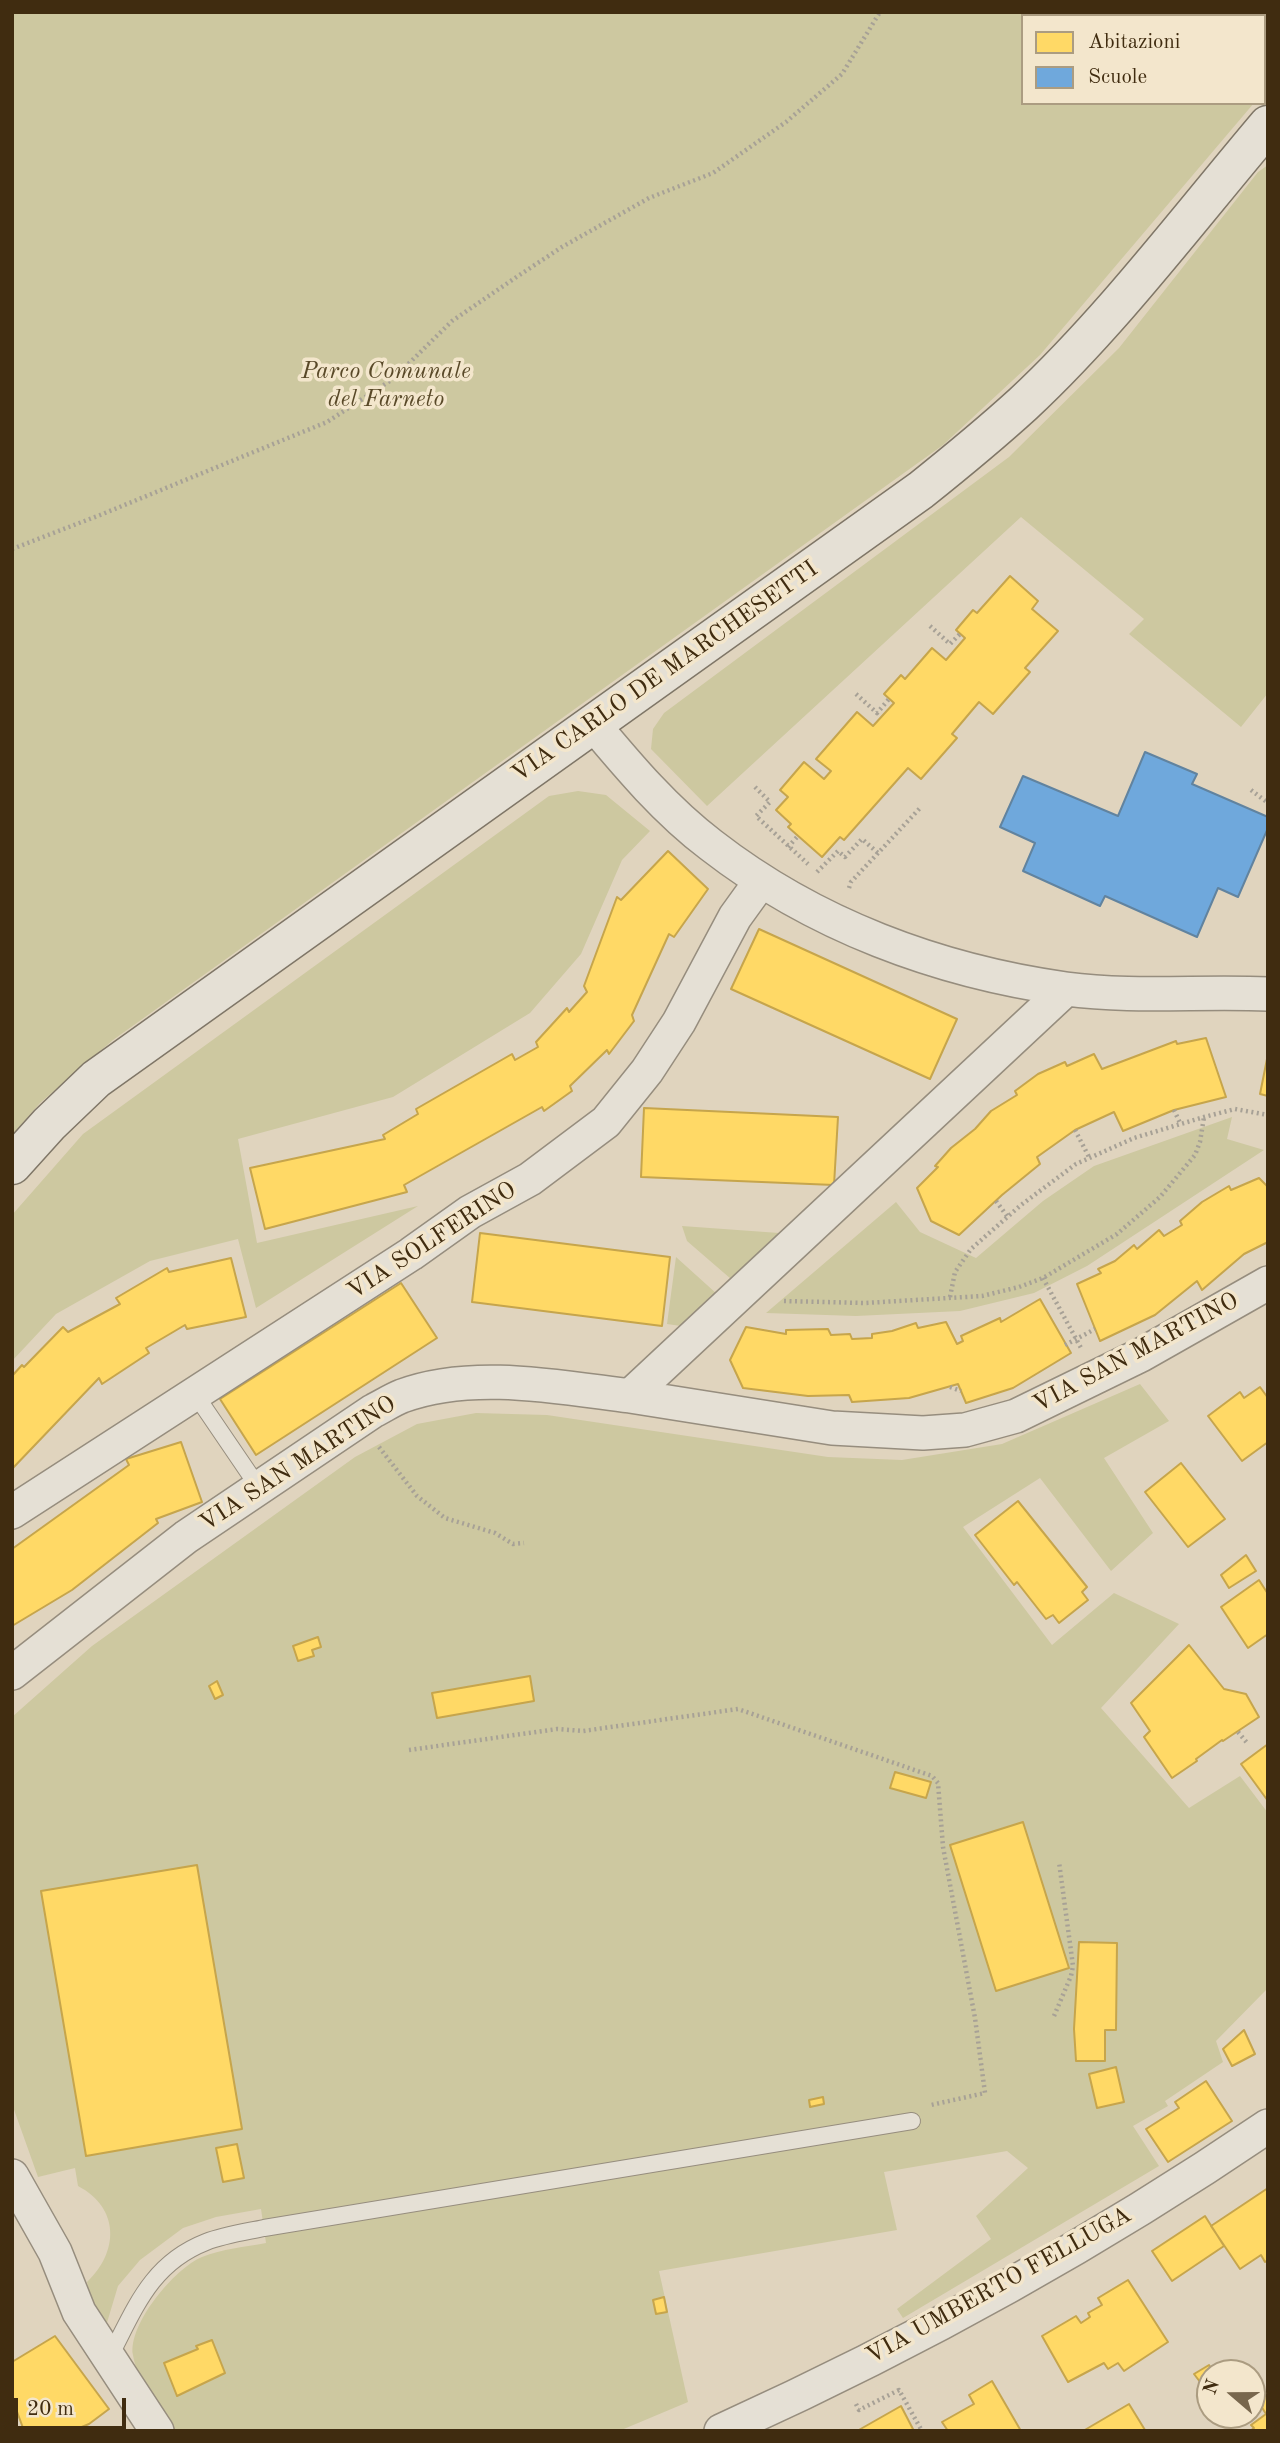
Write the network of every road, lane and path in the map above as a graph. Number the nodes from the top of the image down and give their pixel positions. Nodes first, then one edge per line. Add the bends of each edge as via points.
1 (880, 12) edge
2 (1268, 125) edge
3 (12, 549) edge
4 (930, 626) dead end
5 (960, 634) dead end
6 (856, 694) dead end
7 (889, 699) dead end
8 (593, 724) junction
9 (755, 788) dead end
10 (1251, 790) dead end
11 (1268, 803) edge
12 (921, 807) dead end
13 (798, 836) dead end
14 (788, 846) junction
15 (878, 853) junction
16 (761, 881) junction
17 (851, 882) dead end
18 (1066, 989) junction
19 (1268, 994) edge
20 (1174, 1110) dead end
21 (1268, 1115) edge
22 (1205, 1116) junction
23 (1180, 1123) junction
24 (1075, 1130) dead end
25 (1089, 1157) junction
26 (12, 1165) edge
27 (996, 1201) dead end
28 (1007, 1216) junction
29 (1043, 1278) junction
30 (1268, 1283) edge
31 (950, 1297) junction
32 (778, 1300) dead end
33 (1095, 1329) dead end
34 (1076, 1339) junction
35 (1065, 1345) dead end
36 (1085, 1355) dead end
37 (950, 1387) dead end
38 (961, 1391) dead end
39 (195, 1394) junction
40 (630, 1396) junction
41 (373, 1438) dead end
42 (259, 1488) junction
43 (12, 1512) edge
44 (524, 1543) dead end
45 (12, 1673) edge
46 (1238, 1732) dead end
47 (1248, 1744) dead end
48 (409, 1750) dead end
49 (1059, 1861) dead end
50 (1054, 2016) dead end
51 (912, 2121) joint
52 (1268, 2126) edge
53 (12, 2176) edge
54 (109, 2358) junction
55 (853, 2399) dead end
56 (723, 2430) edge
57 (157, 2431) edge
58 (922, 2431) edge

1 - 3 path via 842,74 786,122 713,173 649,198 517,276 452,321 393,379 327,422
2 - 8 main road, VIA CARLO DE MARCHESETTI via 1132,286 1023,404 921,490
4 - 5 path via 950,645
6 - 7 path via 877,713
8 - 16 street via 642,783 710,844
8 - 26 main road, VIA CARLO DE MARCHESETTI via 96,1079
9 - 14 path via 770,802 756,816
10 - 11 path
12 - 15 path
13 - 14 path
14 - 15 path via 818,873 838,851 845,857 862,839
15 - 17 path
16 - 18 street via 807,908 911,952 954,967
16 - 39 street, VIA SOLFERINO via 735,916 680,1022 606,1122 530,1179 470,1212
18 - 19 street
18 - 40 street
20 - 23 path
21 - 22 path via 1235,1109
22 - 23 path
22 - 29 path via 1195,1155 1160,1198 1117,1234
23 - 25 path
24 - 25 path
25 - 28 path
27 - 28 path
28 - 31 path via 971,1249 955,1272
29 - 31 path via 982,1296
29 - 34 path
30 - 40 street, VIA SAN MARTINO via 1129,1362 1016,1416 964,1430 923,1433 832,1428
31 - 32 path via 865,1303
33 - 34 path
34 - 35 path
34 - 36 path
37 - 38 path
39 - 42 lane
39 - 43 street, VIA SOLFERINO
40 - 42 street, VIA SAN MARTINO via 529,1384 433,1388 401,1396 373,1412
41 - 44 path via 417,1496 445,1518 495,1533 513,1544
42 - 45 street, VIA SAN MARTINO via 186,1537
46 - 47 path
48 - 51 path via 738,1709 932,1776 938,1783 943,1847 985,2093 925,2106
49 - 50 path via 1073,1966
51 - 54 lane via 264,2228 206,2242 169,2262 143,2293
52 - 56 street, VIA UMBERTO FELLUGA via 974,2305
53 - 54 street via 55,2252 79,2312
54 - 57 street
55 - 58 path via 859,2410 899,2390

